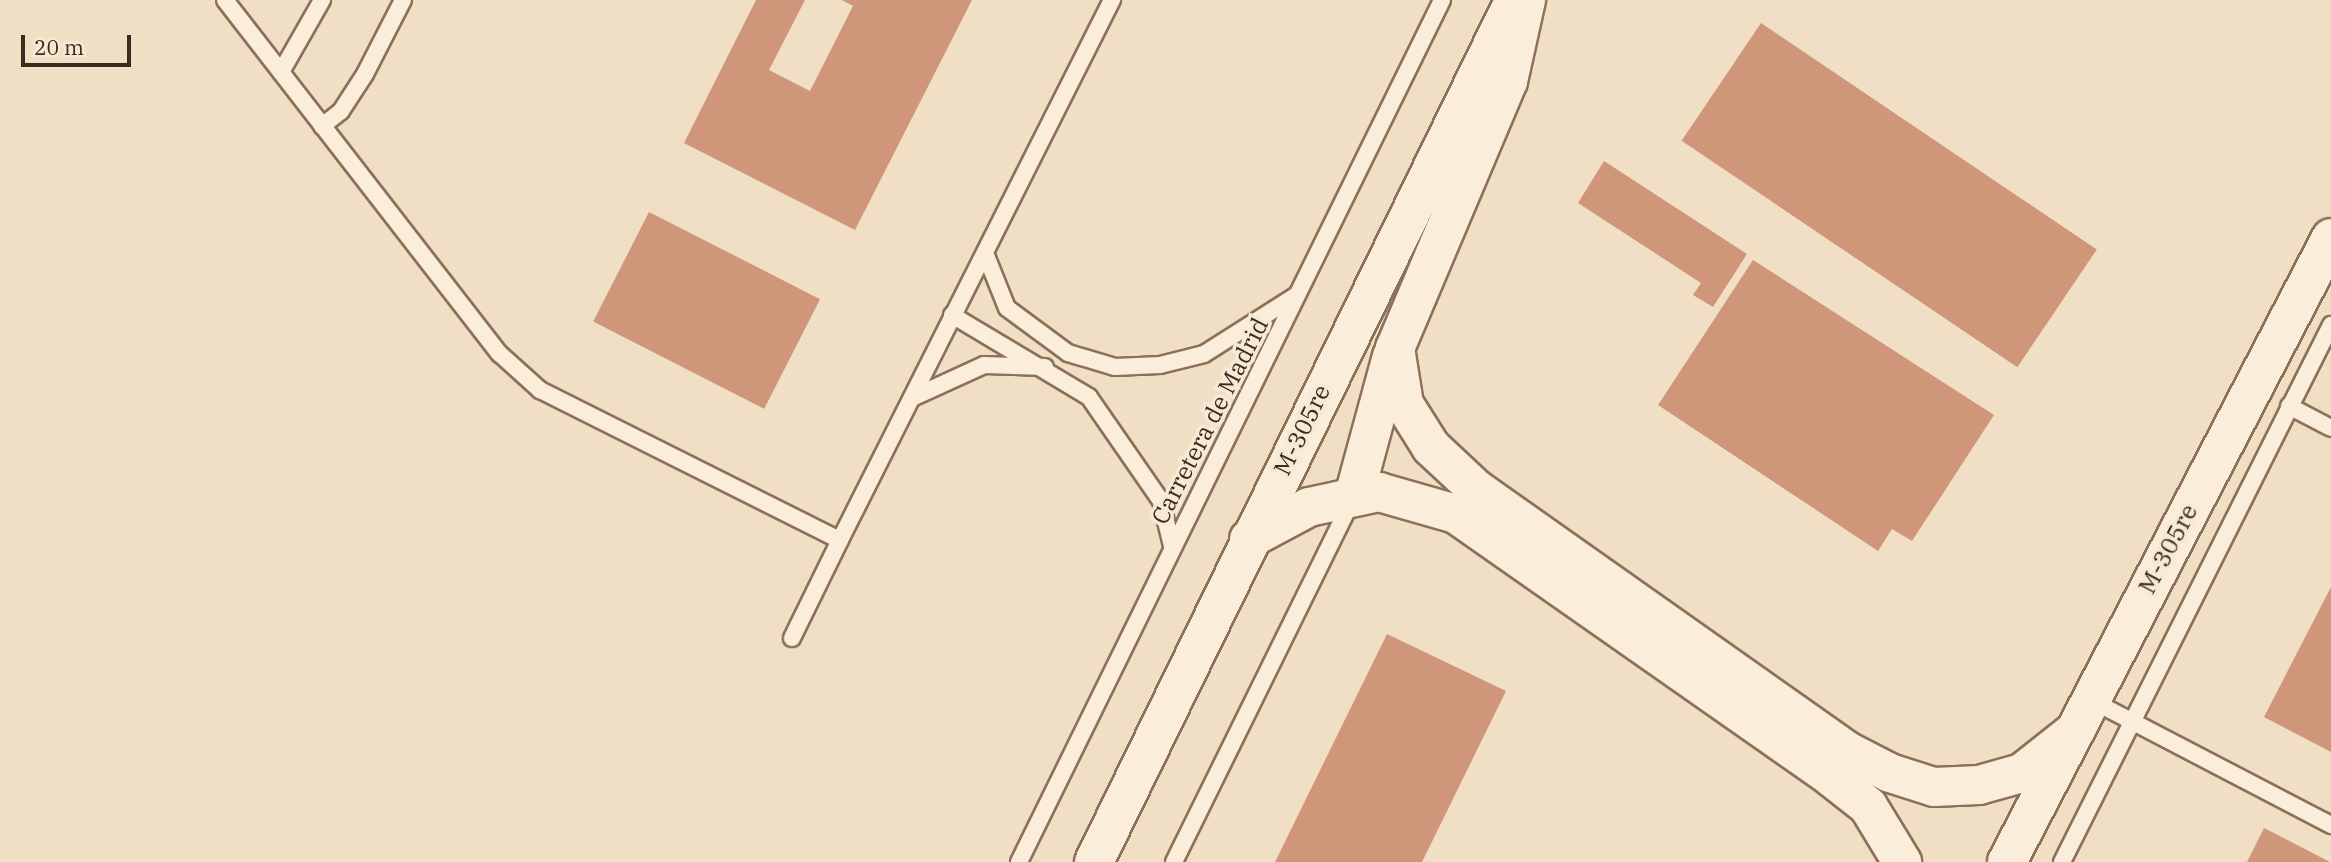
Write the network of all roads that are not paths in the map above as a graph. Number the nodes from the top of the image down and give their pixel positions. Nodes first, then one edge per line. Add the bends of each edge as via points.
1 (225, 0) edge
2 (322, 0) edge
3 (403, 0) edge
4 (1112, 0) edge
5 (1442, 0) edge
6 (1514, 0) edge
7 (1526, 0) edge
8 (281, 72) junction
9 (322, 125) junction
10 (2331, 238) edge
11 (985, 253) junction
12 (1299, 294) junction
13 (953, 315) junction
14 (2331, 325) edge
15 (1395, 348) junction
16 (1046, 367) junction
17 (912, 398) junction
18 (2289, 406) junction
19 (2331, 428) edge
20 (1354, 496) junction
21 (1249, 539) junction
22 (840, 540) junction
23 (1172, 545) junction
24 (792, 638) dead end
25 (2083, 715) junction
26 (2133, 724) junction
27 (2331, 825) edge
28 (1019, 862) edge
29 (1094, 862) edge
30 (1174, 862) edge
31 (1902, 862) edge
32 (2007, 862) edge
33 (2062, 862) edge

1 - 8 lane
2 - 8 lane
3 - 9 lane via 359,83
4 - 11 lane
5 - 12 lane, Carretera de Madrid
6 - 21 main road, M-305re
7 - 15 main road via 1508,81
8 - 9 lane
9 - 22 lane via 500,354 540,390
10 - 25 main road, M-305re
11 - 12 lane via 1006,308 1068,353 1115,367 1160,365 1204,354
11 - 13 lane
12 - 23 lane, Carretera de Madrid
13 - 16 lane
13 - 17 lane
14 - 18 lane
15 - 20 main road
15 - 25 main road via 1404,404 1430,447 1476,489 1847,751 1934,787 1979,785 2022,773
16 - 17 lane via 984,365
16 - 23 lane via 1089,397 1124,441 1161,500
17 - 22 lane
18 - 19 lane
18 - 26 lane
20 - 21 main road via 1309,507
20 - 30 lane
20 - 31 main road via 1404,496 1456,514 1831,777 1868,806
21 - 29 main road, M-305re
22 - 24 lane
23 - 28 lane, Carretera de Madrid
25 - 26 lane
25 - 32 main road, M-305re
26 - 27 lane
26 - 33 lane

